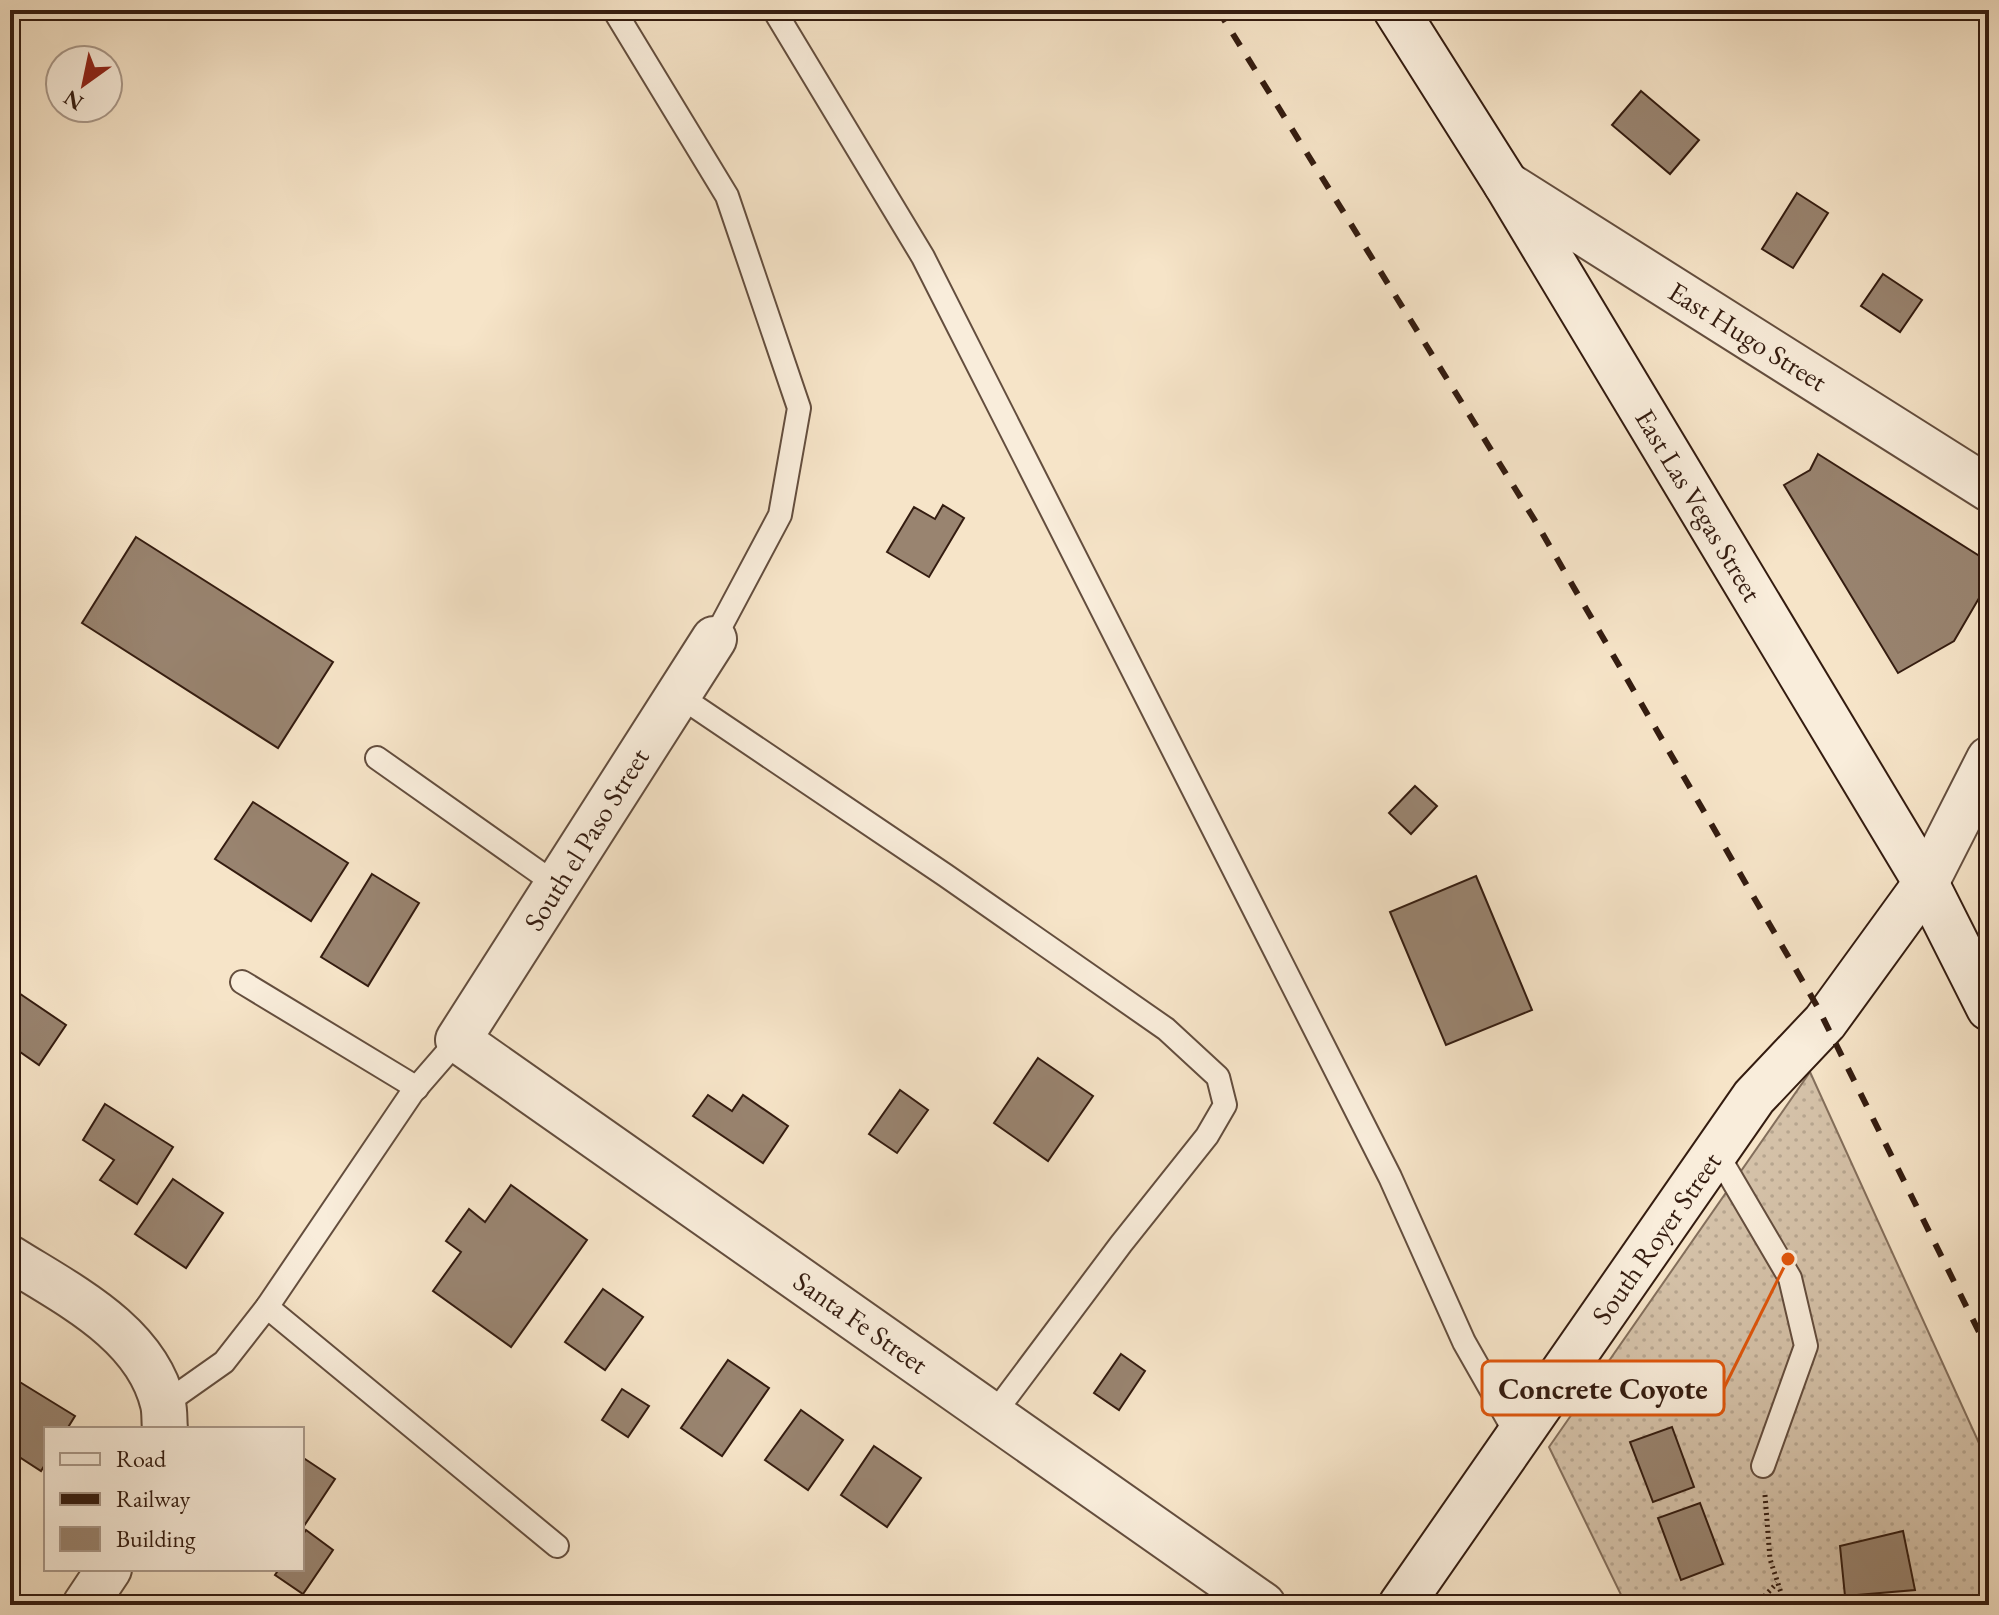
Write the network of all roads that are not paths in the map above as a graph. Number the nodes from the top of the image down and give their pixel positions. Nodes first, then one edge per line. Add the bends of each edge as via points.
1 (614, 10) edge
2 (774, 10) edge
3 (1396, 10) edge
4 (1506, 184) junction
5 (1989, 489) edge
6 (714, 639) joint
7 (678, 695) junction
8 (377, 758) dead end
9 (1989, 759) edge
10 (1926, 883) junction
11 (557, 885) junction
12 (242, 982) dead end
13 (1989, 1008) edge
14 (458, 1040) junction
15 (417, 1088) junction
16 (1716, 1152) junction
17 (10, 1258) edge
18 (267, 1307) junction
19 (993, 1415) junction
20 (164, 1417) edge
21 (1518, 1437) junction
22 (1763, 1466) road end
23 (557, 1546) dead end
24 (108, 1571) edge
25 (85, 1605) edge
26 (1263, 1605) edge
27 (1401, 1605) edge

1 - 6 lane via 727,196 799,408 780,515
2 - 21 lane via 923,257 1390,1177 1464,1342
3 - 4 street, East Las Vegas Street
4 - 5 street, East Hugo Street
4 - 10 street, East Las Vegas Street
6 - 7 street, South el Paso Street
7 - 11 street, South el Paso Street
7 - 19 lane via 1166,1029 1218,1077 1225,1105 1207,1136
8 - 11 lane
9 - 10 street, South Royer Street
10 - 13 street, East Las Vegas Street
10 - 16 street, South Royer Street via 1825,1022 1754,1097
11 - 14 street, South el Paso Street
12 - 15 lane
14 - 15 lane
14 - 19 street, Santa Fe Street
15 - 18 lane
16 - 21 street, South Royer Street
16 - 22 lane via 1790,1278 1806,1346
17 - 20 street via 90,1309 125,1339 149,1369
18 - 20 lane via 224,1362
18 - 23 lane
19 - 26 street, Santa Fe Street
21 - 27 street, South Royer Street
24 - 25 street

